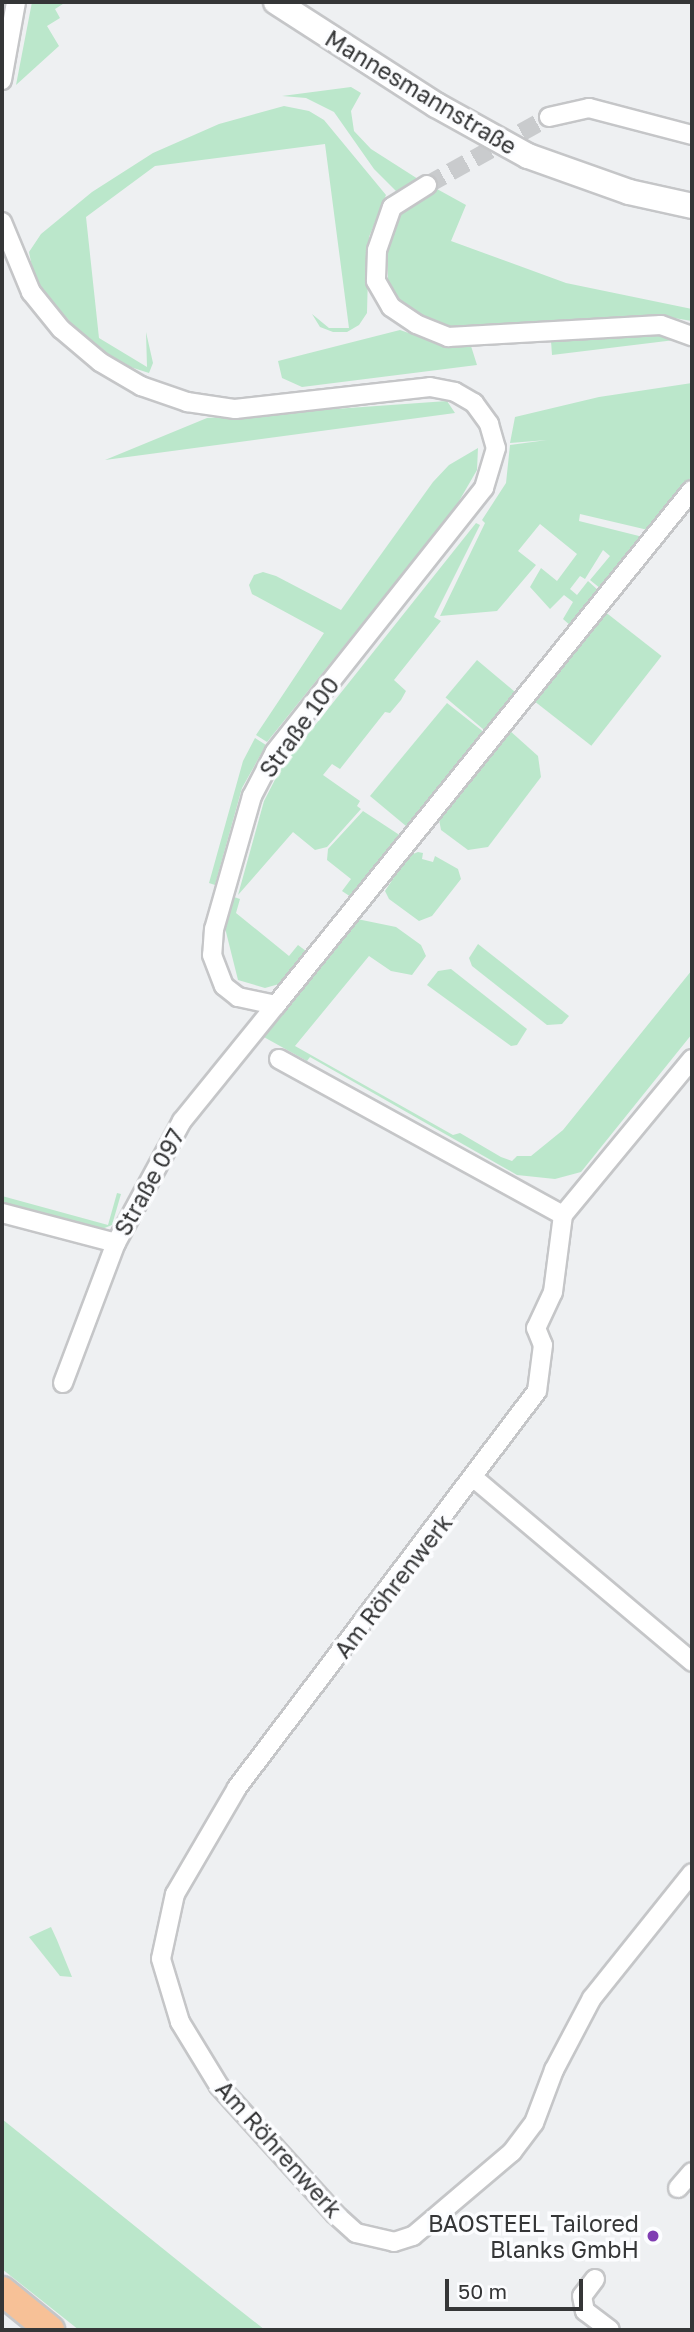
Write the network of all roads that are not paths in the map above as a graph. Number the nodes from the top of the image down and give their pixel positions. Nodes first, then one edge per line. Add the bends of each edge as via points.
1 (16, 2) edge
2 (276, 2) edge
3 (2, 80) edge
4 (549, 117) tunnel mouth
5 (692, 135) edge
6 (427, 185) tunnel mouth
7 (692, 206) edge
8 (2, 222) edge
9 (692, 336) edge
10 (692, 490) edge
11 (276, 1005) junction
12 (279, 1059) dead end
13 (692, 1059) edge
14 (2, 1213) edge
15 (563, 1215) junction
16 (116, 1243) junction
17 (63, 1383) dead end
18 (475, 1479) junction
19 (692, 1662) edge
20 (692, 1873) edge
21 (692, 2172) edge
22 (678, 2188) dead end
23 (595, 2279) dead end
24 (2, 2291) edge
25 (2, 2315) edge
26 (20, 2330) edge
27 (50, 2330) edge
28 (610, 2330) edge

1 - 3 street
2 - 7 main road, Mannesmannstraße via 436,105 528,156 629,192
4 - 5 street via 589,108
6 - 9 street via 392,207 377,250 376,281 391,307 416,324 448,337 661,325
8 - 11 street, Straße 100 via 31,292 61,329 100,362 141,386 187,402 235,409 430,387 455,392 474,403 488,424 496,448 484,488 275,752 252,796 214,929 212,955 224,986 238,997
10 - 11 street
11 - 16 street, Straße 097 via 182,1121
12 - 15 street
13 - 15 street
14 - 16 street
15 - 18 street, Am Röhrenwerk via 553,1292 536,1328 543,1345 537,1391
16 - 17 street, Straße 097
18 - 19 street
18 - 20 street, Am Röhrenwerk via 237,1788 174,1894 162,1959 180,2022 219,2086 335,2214 356,2233 394,2242 413,2236 512,2152 534,2123 554,2070 592,1998
21 - 22 street
23 - 28 street via 582,2296 585,2311
24 - 27 main road
25 - 26 main road

